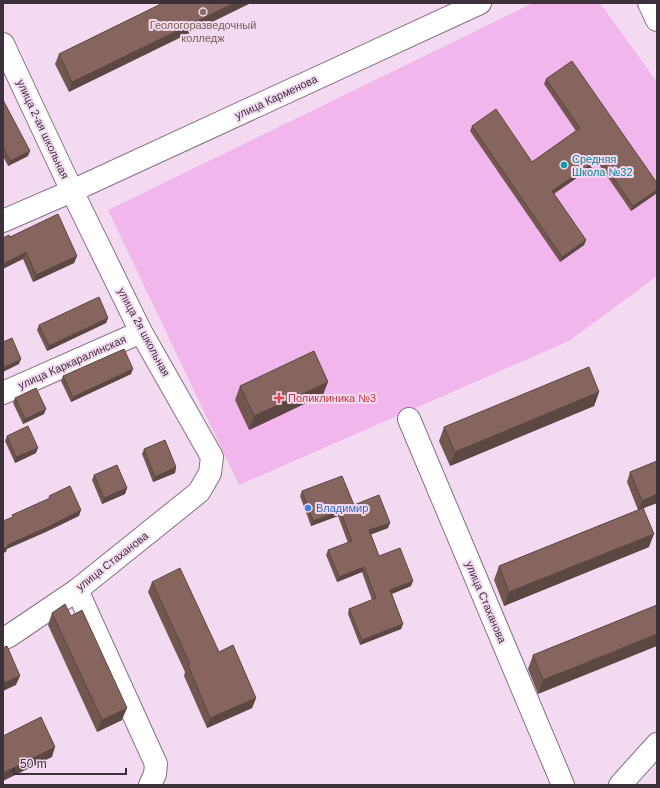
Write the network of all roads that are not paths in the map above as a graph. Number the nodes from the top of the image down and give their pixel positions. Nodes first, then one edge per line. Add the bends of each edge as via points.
1 (480, 3) edge
2 (650, 3) edge
3 (657, 20) edge
4 (3, 44) edge
5 (72, 191) junction
6 (3, 221) edge
7 (142, 332) junction
8 (3, 393) edge
9 (410, 419) dead end
10 (210, 473) joint
11 (77, 590) junction
12 (3, 639) edge
13 (657, 744) edge
14 (150, 785) edge
15 (563, 785) edge
16 (620, 785) edge

1 - 5 street, улица Карменова
2 - 3 street
4 - 5 street, улица 2-ая школьная
5 - 6 street, улица Карменова
5 - 7 street, улица 2я школьная
7 - 8 street, улица Каркаралинская
7 - 10 street, улица 2я школьная via 212,457
9 - 15 street, улица Стаханова
10 - 11 street, улица Стаханова via 199,492
11 - 12 street, улица Стаханова
11 - 14 street via 156,764
13 - 16 street

